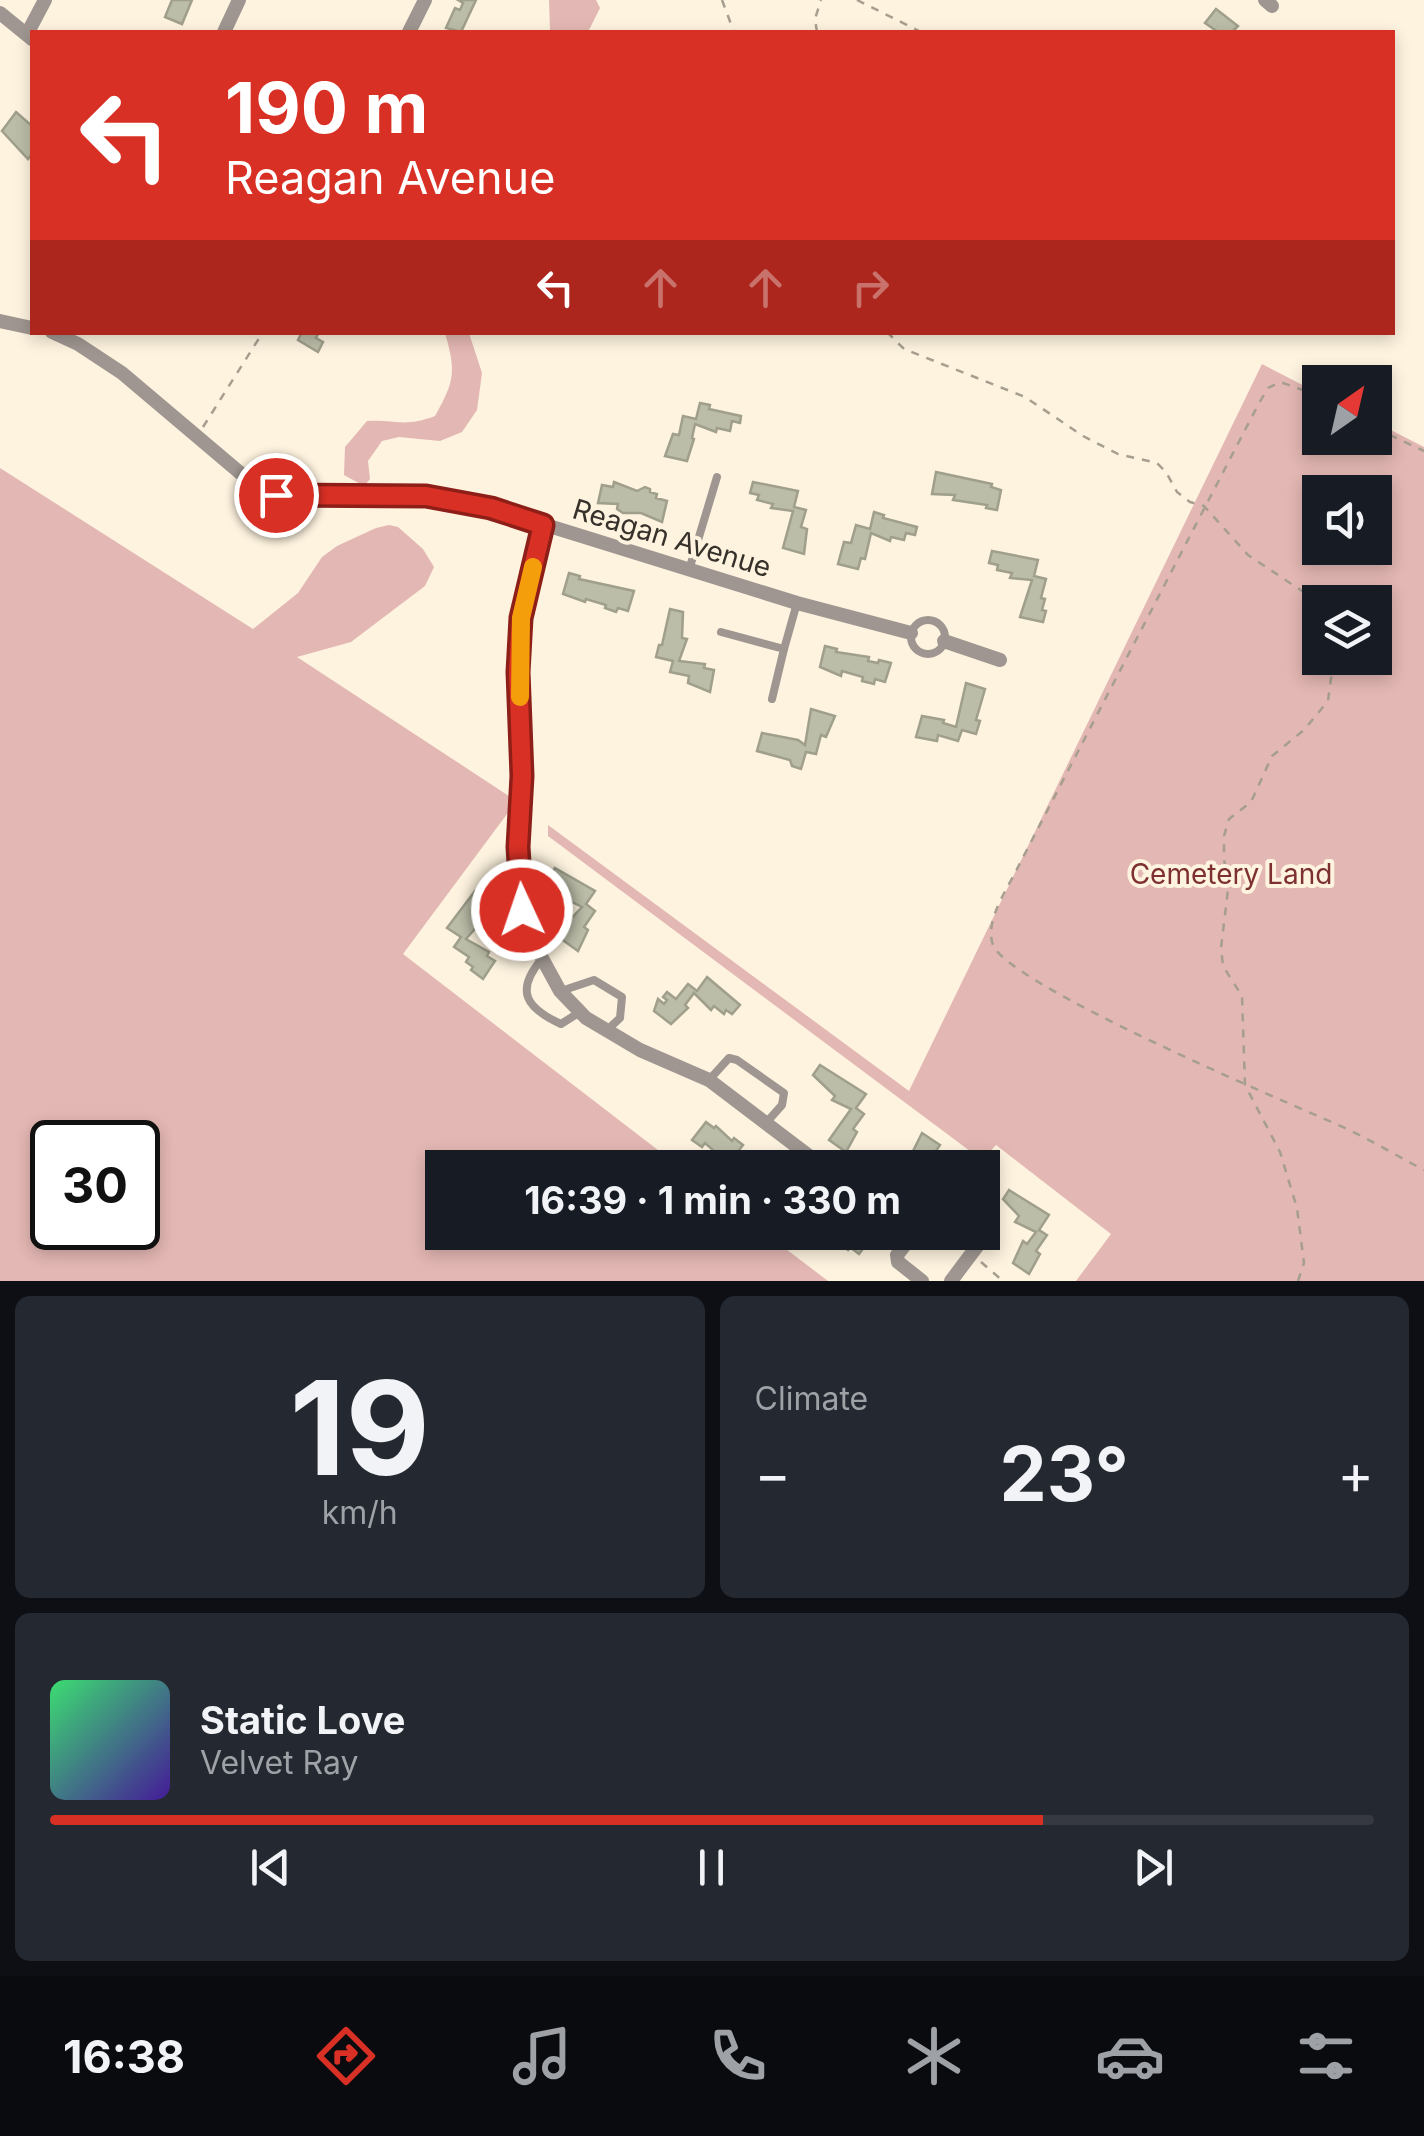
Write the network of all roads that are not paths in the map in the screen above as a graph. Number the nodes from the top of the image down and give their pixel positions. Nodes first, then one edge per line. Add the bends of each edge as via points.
1 (46, 0) edge
2 (239, 0) edge
3 (425, 0) edge
4 (0, 13) edge
5 (33, 30) edge
6 (225, 30) edge
7 (410, 30) edge
8 (30, 36) edge
9 (0, 321) edge
10 (30, 328) edge
11 (58, 335) edge
12 (717, 477) dead end
13 (543, 525) junction
14 (689, 570) junction
15 (797, 603) junction
16 (722, 632) dead end
17 (911, 633) junction
18 (944, 641) junction
19 (784, 649) junction
20 (1000, 660) dead end
21 (772, 700) dead end
22 (542, 960) junction
23 (560, 991) junction
24 (580, 1012) junction
25 (605, 1032) junction
26 (709, 1080) junction
27 (766, 1123) junction
28 (801, 1150) edge
29 (901, 1250) edge
30 (975, 1250) edge
31 (922, 1281) edge
32 (951, 1281) edge

1 - 5 street
2 - 6 street
3 - 7 street
4 - 8 street
9 - 10 street
11 - 13 street, Reagan Avenue via 122,373 276,495 426,496
12 - 14 lane
13 - 14 street, Reagan Avenue
13 - 22 street via 521,618 518,672 520,894
14 - 15 street, Reagan Avenue
15 - 17 street, Reagan Avenue
15 - 19 lane
16 - 19 lane
17 - 18 lane via 923,653 936,652
17 - 18 lane via 920,621 935,621
18 - 20 street
19 - 21 lane
22 - 23 street
22 - 24 lane via 527,978 528,998 560,1024
23 - 24 street
23 - 25 lane via 594,980 622,997 620,1018
24 - 25 street
25 - 26 street
26 - 27 street
26 - 27 lane via 729,1058 784,1094
27 - 28 street
29 - 31 street via 898,1262
30 - 32 street

